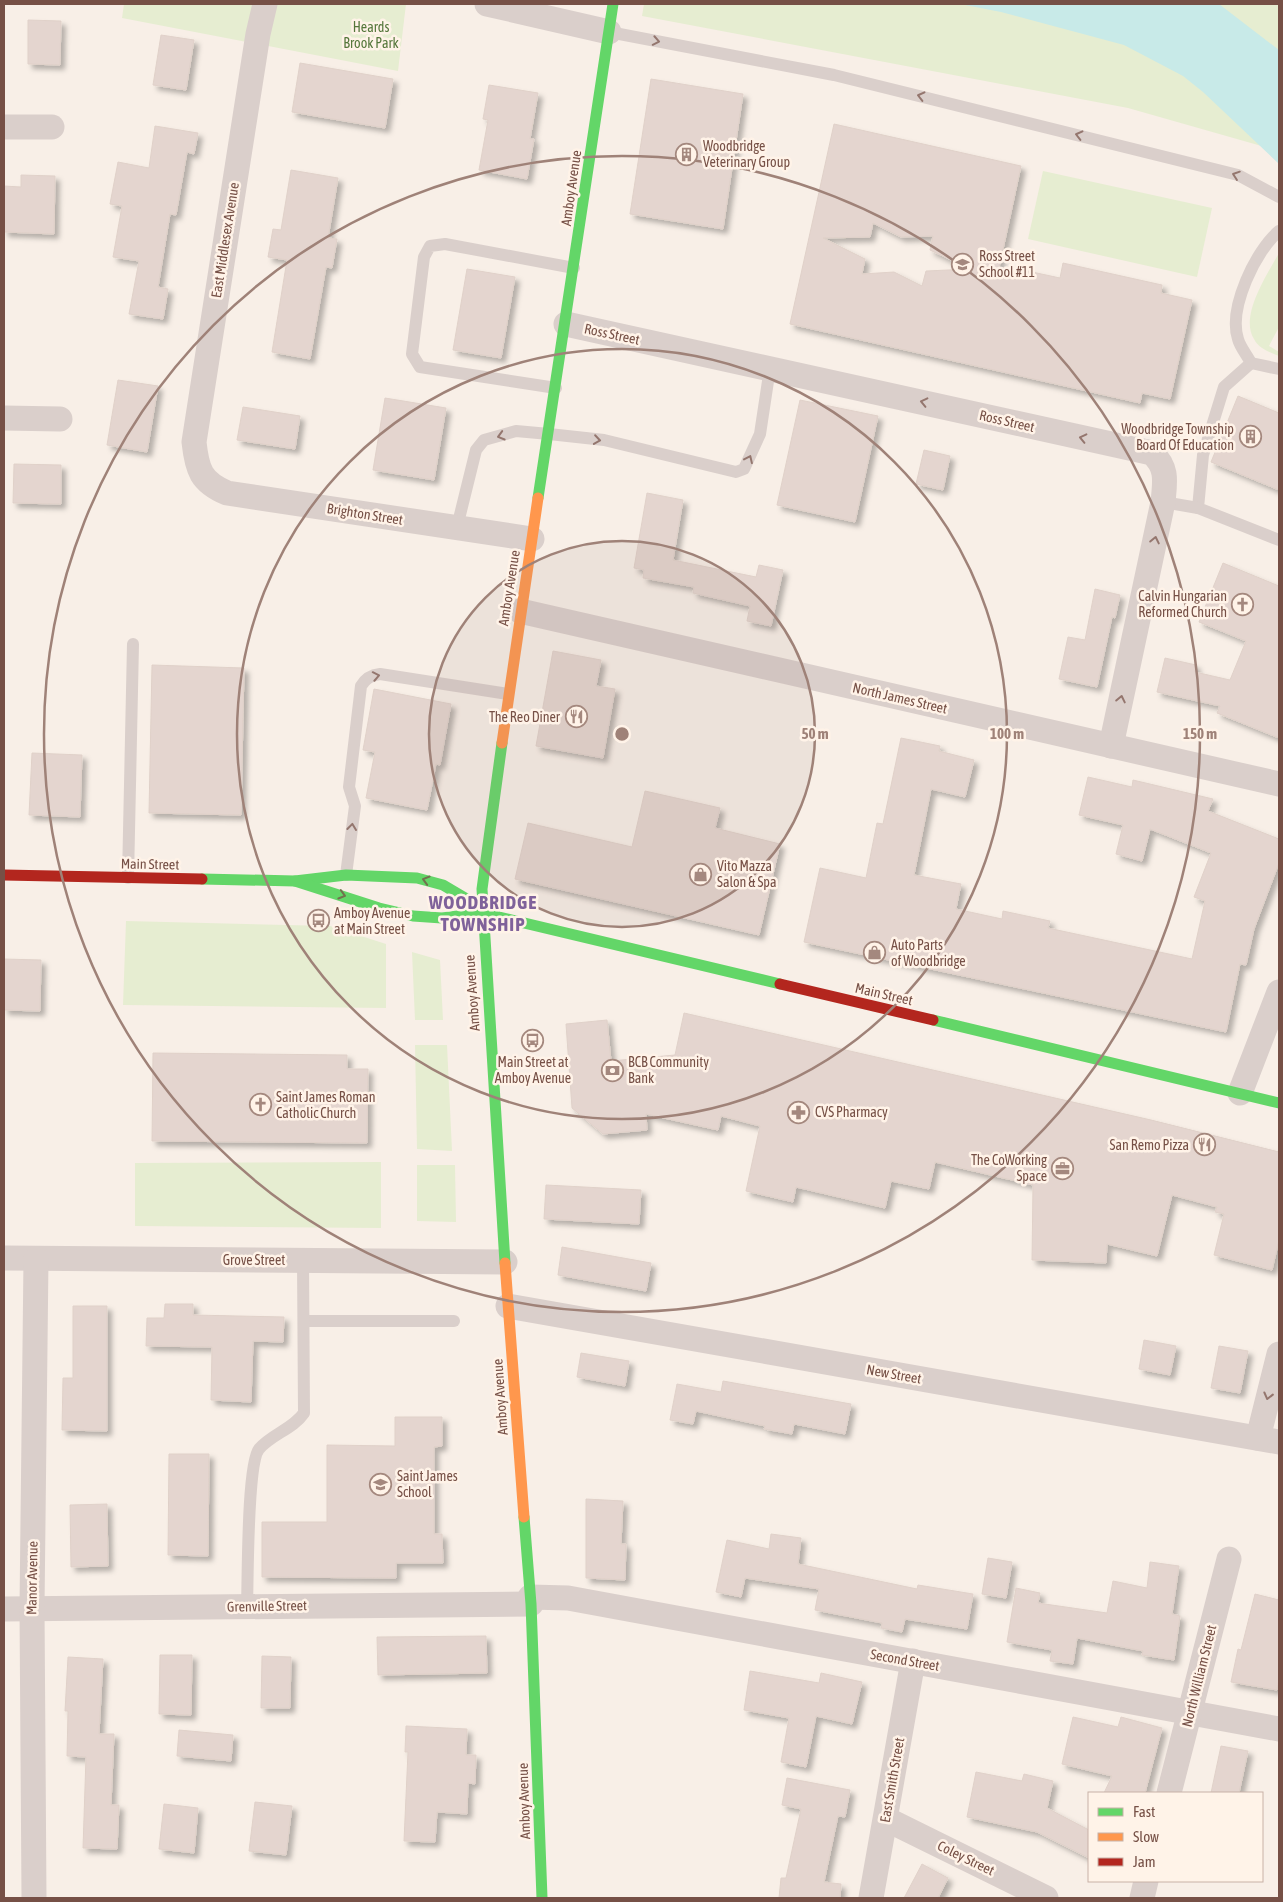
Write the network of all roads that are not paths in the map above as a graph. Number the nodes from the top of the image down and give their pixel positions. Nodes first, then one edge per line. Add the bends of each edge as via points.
1 (265, 4) edge
2 (487, 4) edge
3 (613, 4) edge
4 (608, 32) junction
5 (4, 127) edge
6 (52, 127) dead end
7 (1279, 197) edge
8 (1279, 231) edge
9 (574, 268) junction
10 (566, 324) junction
11 (1251, 363) junction
12 (770, 368) junction
13 (1279, 368) edge
14 (556, 388) junction
15 (4, 418) edge
16 (60, 419) dead end
17 (549, 434) junction
18 (202, 477) joint
19 (1163, 502) junction
20 (1198, 508) junction
21 (457, 528) junction
22 (532, 539) junction
23 (1279, 540) edge
24 (520, 611) junction
25 (134, 644) dead end
26 (508, 694) junction
27 (1111, 746) junction
28 (1279, 784) edge
29 (4, 875) edge
30 (346, 875) junction
31 (128, 878) junction
32 (295, 882) junction
33 (482, 913) junction
34 (1279, 992) edge
35 (1240, 1094) junction
36 (1279, 1102) edge
37 (4, 1258) edge
38 (36, 1259) junction
39 (304, 1260) junction
40 (505, 1262) junction
41 (508, 1306) junction
42 (305, 1320) junction
43 (454, 1321) dead end
44 (1279, 1354) edge
45 (1268, 1440) edge
46 (1229, 1559) dead end
47 (530, 1600) junction
48 (247, 1606) junction
49 (32, 1608) junction
50 (4, 1609) edge
51 (913, 1661) junction
52 (1190, 1712) junction
53 (1279, 1729) edge
54 (1169, 1792) edge
55 (886, 1819) junction
56 (1146, 1882) edge
57 (34, 1898) edge
58 (542, 1898) edge
59 (871, 1898) edge
60 (1046, 1898) edge
61 (1142, 1898) edge

1 - 18 street, East Middlesex Avenue via 194,442
2 - 4 street
3 - 4 main road, Amboy Avenue
4 - 7 lane via 800,67 1238,175
4 - 9 main road, Amboy Avenue
5 - 6 street
8 - 11 lane via 1268,240 1244,285 1237,313 1237,338
9 - 10 main road, Amboy Avenue
9 - 14 lane via 445,244 430,246 424,258 412,354 420,367
10 - 12 street, Ross Street
10 - 14 main road, Amboy Avenue
11 - 13 lane
11 - 20 lane via 1224,388 1203,455
17 -> 12 lane via 604,440 736,472 744,469 760,434
19 -> 12 street, Ross Street via 1165,477 1161,462 1152,453
14 - 17 main road, Amboy Avenue
15 - 16 street
17 -> 21 lane via 516,431 484,440 476,450
17 - 22 main road, Amboy Avenue
18 - 21 street, Brighton Street via 227,493
19 - 20 lane
27 -> 19 street, Ross Street
20 - 23 lane
21 - 22 street, Brighton Street
22 - 24 main road, Amboy Avenue
24 - 26 main road, Amboy Avenue
24 - 27 street, North James Street
25 - 31 lane
30 -> 26 lane via 355,806 349,787 363,682 380,674
26 - 33 main road, Amboy Avenue via 484,865
27 - 28 street, North James Street
29 - 31 main road, Main Street
30 - 32 main road, Main Street
33 -> 30 main road, Main Street via 443,885 417,878
31 - 32 main road, Main Street
32 -> 33 main road, Main Street via 428,918
33 - 35 main road, Main Street
33 - 40 main road, Amboy Avenue
34 - 35 street
35 - 36 main road, Main Street
37 - 38 street, Grove Street
38 - 39 street, Grove Street
38 - 49 street, Manor Avenue
39 - 40 street, Grove Street
39 - 42 lane
40 - 41 main road, Amboy Avenue
41 - 45 street, New Street
41 - 47 main road, Amboy Avenue
42 - 43 lane
42 - 48 lane via 304,1413 298,1422 258,1450 253,1477
44 -> 45 street
46 - 52 street, North William Street
47 - 48 street, Grenville Street
47 - 51 street, Second Street via 568,1598
47 - 58 main road, Amboy Avenue
48 - 49 street, Grenville Street
49 - 50 street, Grenville Street
49 - 57 street, Manor Avenue
51 - 52 street, Second Street
51 - 55 street, East Smith Street
52 - 53 street, Second Street
52 - 54 street, North William Street
55 - 59 street, East Smith Street
55 - 60 street, Coley Street
56 - 61 street

